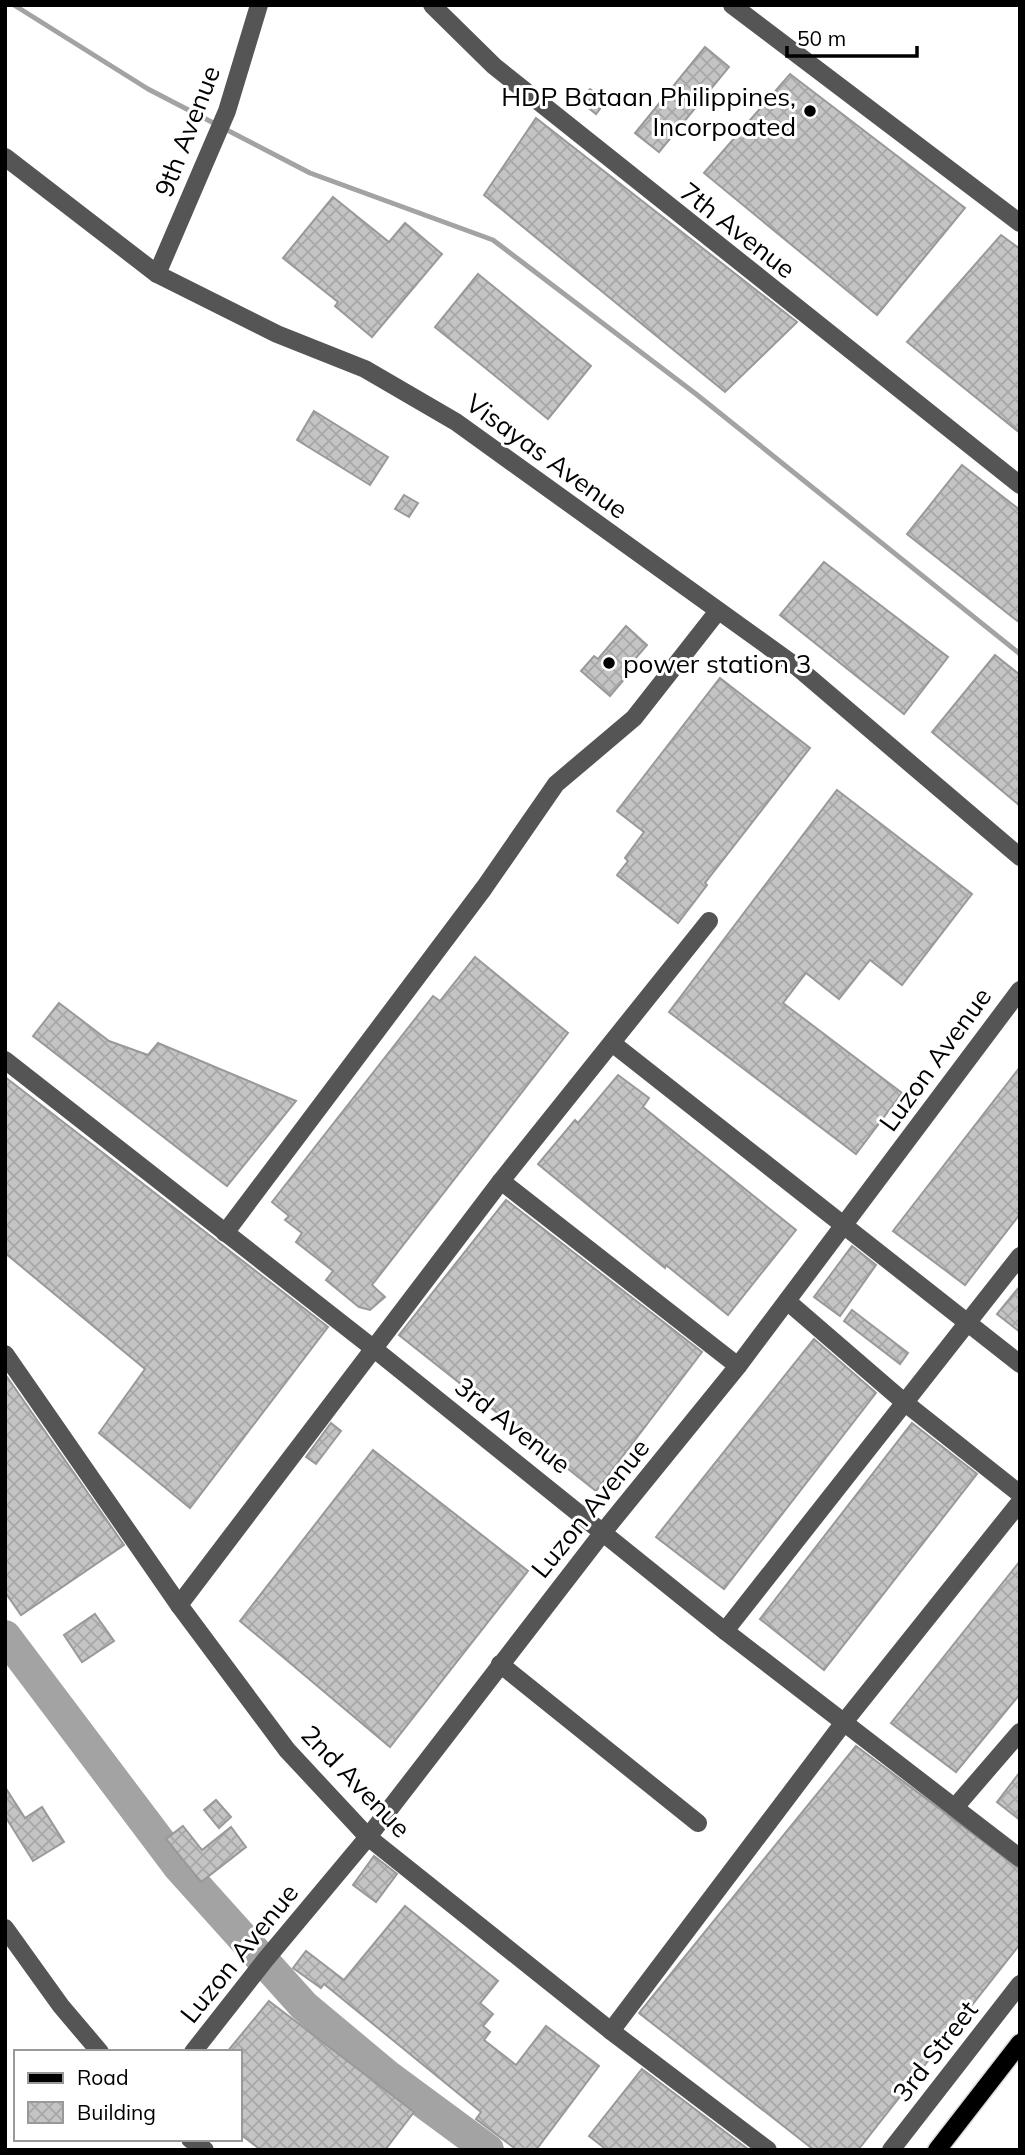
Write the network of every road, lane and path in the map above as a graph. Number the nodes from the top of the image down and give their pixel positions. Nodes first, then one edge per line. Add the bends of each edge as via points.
1 (259, 5) edge
2 (432, 5) edge
3 (732, 5) edge
4 (5, 157) edge
5 (1020, 223) edge
6 (157, 274) junction
7 (1020, 485) edge
8 (718, 611) junction
9 (1020, 857) edge
10 (709, 921) dead end
11 (1020, 990) edge
12 (612, 1043) junction
13 (5, 1060) edge
14 (501, 1181) junction
15 (846, 1224) junction
16 (225, 1233) junction
17 (1020, 1256) edge
18 (787, 1301) junction
19 (967, 1323) junction
20 (373, 1348) junction
21 (5, 1354) edge
22 (1020, 1364) edge
23 (738, 1366) junction
24 (904, 1402) junction
25 (1020, 1494) edge
26 (1020, 1502) edge
27 (604, 1531) junction
28 (179, 1605) junction
29 (725, 1631) junction
30 (500, 1664) junction
31 (845, 1721) junction
32 (1020, 1732) edge
33 (956, 1806) junction
34 (698, 1824) dead end
35 (368, 1837) junction
36 (1020, 1858) edge
37 (5, 1928) edge
38 (1020, 1984) edge
39 (611, 2031) junction
40 (1020, 2043) edge
41 (98, 2050) edge
42 (195, 2050) edge
43 (768, 2150) edge
44 (891, 2150) edge
45 (937, 2150) edge

1 - 6 street, 9th Avenue via 227,111
2 - 7 street, 7th Avenue via 504,75
3 - 5 street
4 - 6 street, Visayas Avenue
6 - 8 street, Visayas Avenue via 411,394
8 - 9 street, Visayas Avenue via 797,667
8 - 16 street via 635,718 556,784 484,888
10 - 12 street
11 - 15 street, Luzon Avenue
12 - 14 street
12 - 15 street
13 - 16 street, 3rd Avenue
14 - 20 street
14 - 23 street
15 - 18 street, Luzon Avenue
15 - 19 street
16 - 20 street, 3rd Avenue
17 - 19 street
18 - 23 street, Luzon Avenue
18 - 24 street
19 - 22 street
19 - 24 street
20 - 27 street, 3rd Avenue
20 - 28 street
21 - 28 street, 2nd Avenue
23 - 27 street, Luzon Avenue
24 - 25 street
24 - 29 street
26 - 31 street
27 - 29 street, 3rd Avenue
27 - 30 street, Luzon Avenue
28 - 35 street, 2nd Avenue via 287,1750
29 - 31 street, 3rd Avenue
30 - 34 street
30 - 35 street, Luzon Avenue
31 - 33 street, 3rd Avenue
31 - 39 street
32 - 33 street
33 - 36 street, 3rd Avenue
35 - 39 street, 2nd Avenue
35 - 42 street, Luzon Avenue
37 - 41 street
38 - 44 street, 3rd Street
39 - 43 street, 2nd Avenue
40 - 45 main road

